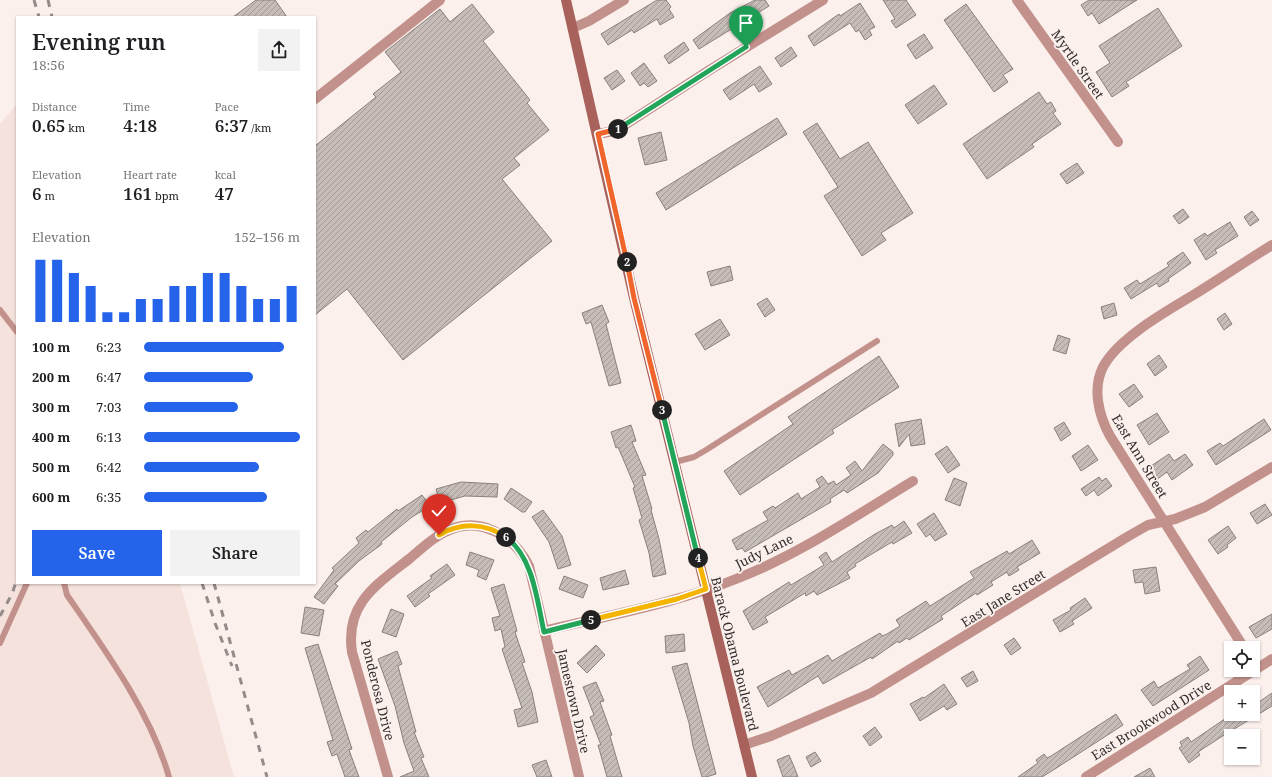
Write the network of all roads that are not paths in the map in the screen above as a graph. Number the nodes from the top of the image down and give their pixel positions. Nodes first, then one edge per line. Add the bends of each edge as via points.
1 (440, 0) edge
2 (566, 0) edge
3 (624, 0) edge
4 (823, 0) edge
5 (1017, 0) edge
6 (573, 28) junction
7 (316, 98) edge
8 (598, 134) junction
9 (1118, 142) dead end
10 (1272, 245) edge
11 (0, 310) edge
12 (16, 331) edge
13 (877, 341) dead end
14 (675, 462) junction
15 (1272, 467) edge
16 (913, 480) dead end
17 (1164, 521) junction
18 (27, 584) edge
19 (64, 584) edge
20 (706, 589) junction
21 (544, 632) junction
22 (1240, 641) edge
23 (0, 643) edge
24 (1272, 659) edge
25 (1260, 664) edge
26 (1238, 677) edge
27 (744, 745) junction
28 (169, 777) edge
29 (388, 777) edge
30 (579, 777) edge
31 (752, 777) edge
32 (1086, 777) edge

1 - 7 street
2 - 6 main road, Barack Obama Boulevard
3 - 6 street
4 - 8 street via 623,126 614,131
5 - 9 street, Myrtle Street
6 - 8 main road, Barack Obama Boulevard
8 - 14 main road, Barack Obama Boulevard via 634,298
10 - 17 street, East Ann Street via 1125,341 1102,368 1098,389 1101,418
11 - 12 lane
13 - 14 lane via 706,450 694,457
14 - 20 main road, Barack Obama Boulevard
15 - 17 street, East Jane Street via 1205,507
16 - 20 street, Judy Lane via 808,544 741,577
17 - 22 street, East Ann Street
17 - 27 street, East Jane Street via 1148,525 1127,537 872,693
18 - 23 lane
19 - 28 lane via 68,595 123,680 159,744
20 - 21 street, Judy Lane via 677,599
20 - 27 main road, Barack Obama Boulevard
21 - 29 street, Ponderosa Drive via 526,559 512,542 484,527 472,526 446,531 377,585 356,611 351,643
21 - 30 street, Jamestown Drive
24 - 25 street, East Brookwood Drive
26 - 32 street, East Brookwood Drive
27 - 31 main road, Barack Obama Boulevard

